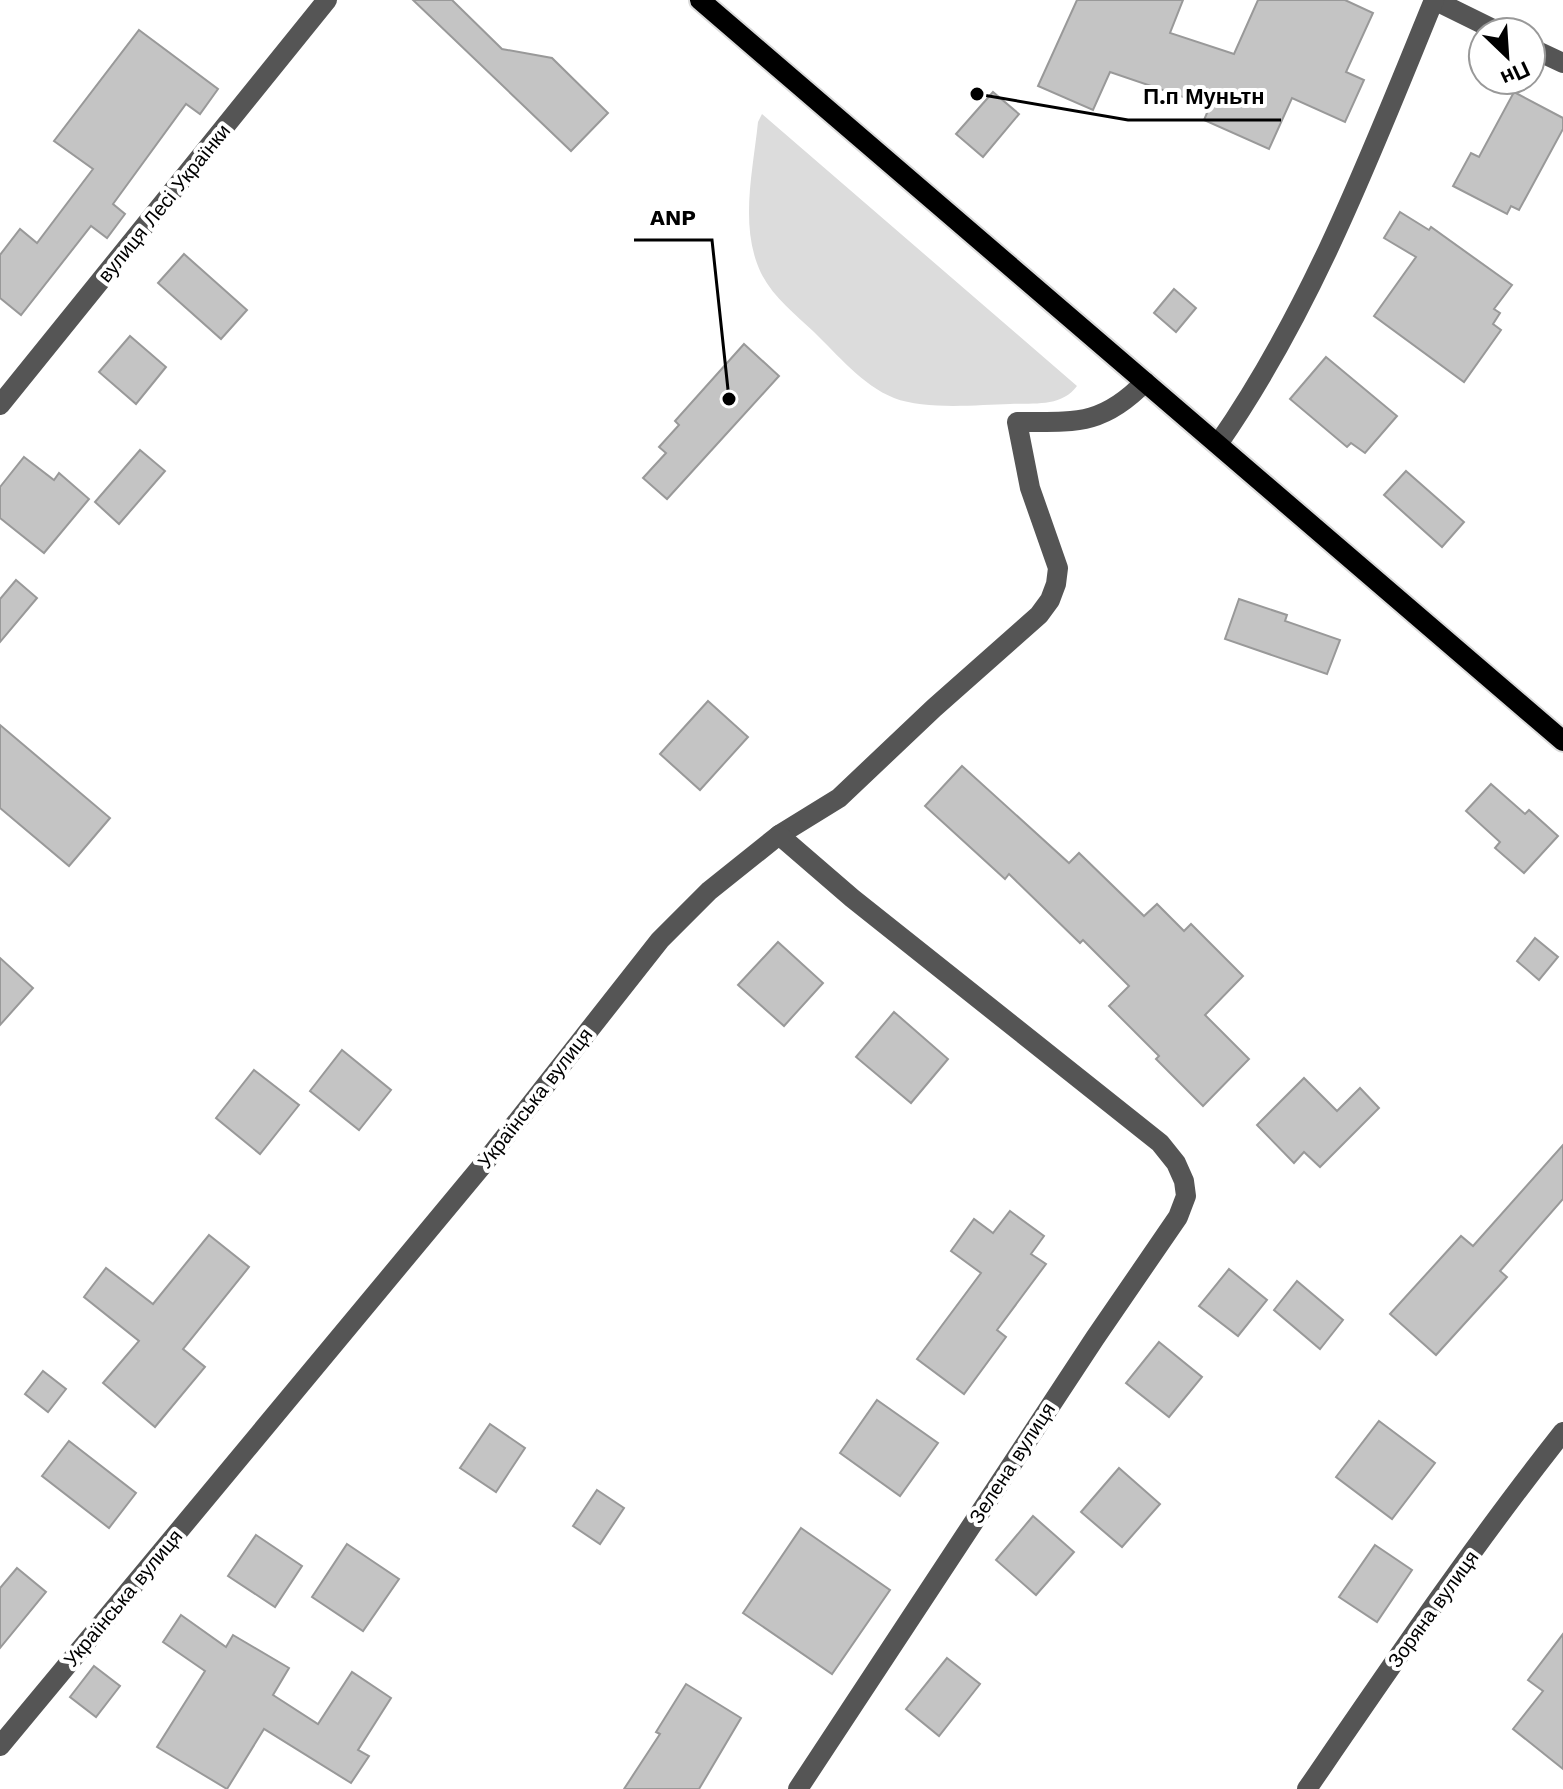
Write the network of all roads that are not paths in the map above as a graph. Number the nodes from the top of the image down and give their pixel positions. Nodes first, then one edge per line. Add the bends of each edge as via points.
1 (327, 0) edge
2 (700, 0) edge
3 (1434, 0) edge
4 (1467, 16) edge
5 (1145, 382) junction
6 (0, 405) edge
7 (1218, 444) junction
8 (1563, 741) edge
9 (779, 835) junction
10 (1563, 1432) edge
11 (0, 1746) edge
12 (798, 1789) edge
13 (1307, 1789) edge

1 - 6 street, вулиця Лесі Українки
2 - 5 main road
3 - 4 street
3 - 7 street via 1340,222 1258,383
5 - 7 main road
5 - 9 street, Українська вулиця via 1128,400 1099,416 1017,422 1030,488 1058,568 1050,600 839,798
7 - 8 main road
9 - 11 street, Українська вулиця via 709,891 660,940 486,1161
9 - 12 street, Зелена вулиця via 1153,1137 1171,1156 1186,1196 1178,1217
10 - 13 street, Зоряна вулиця

